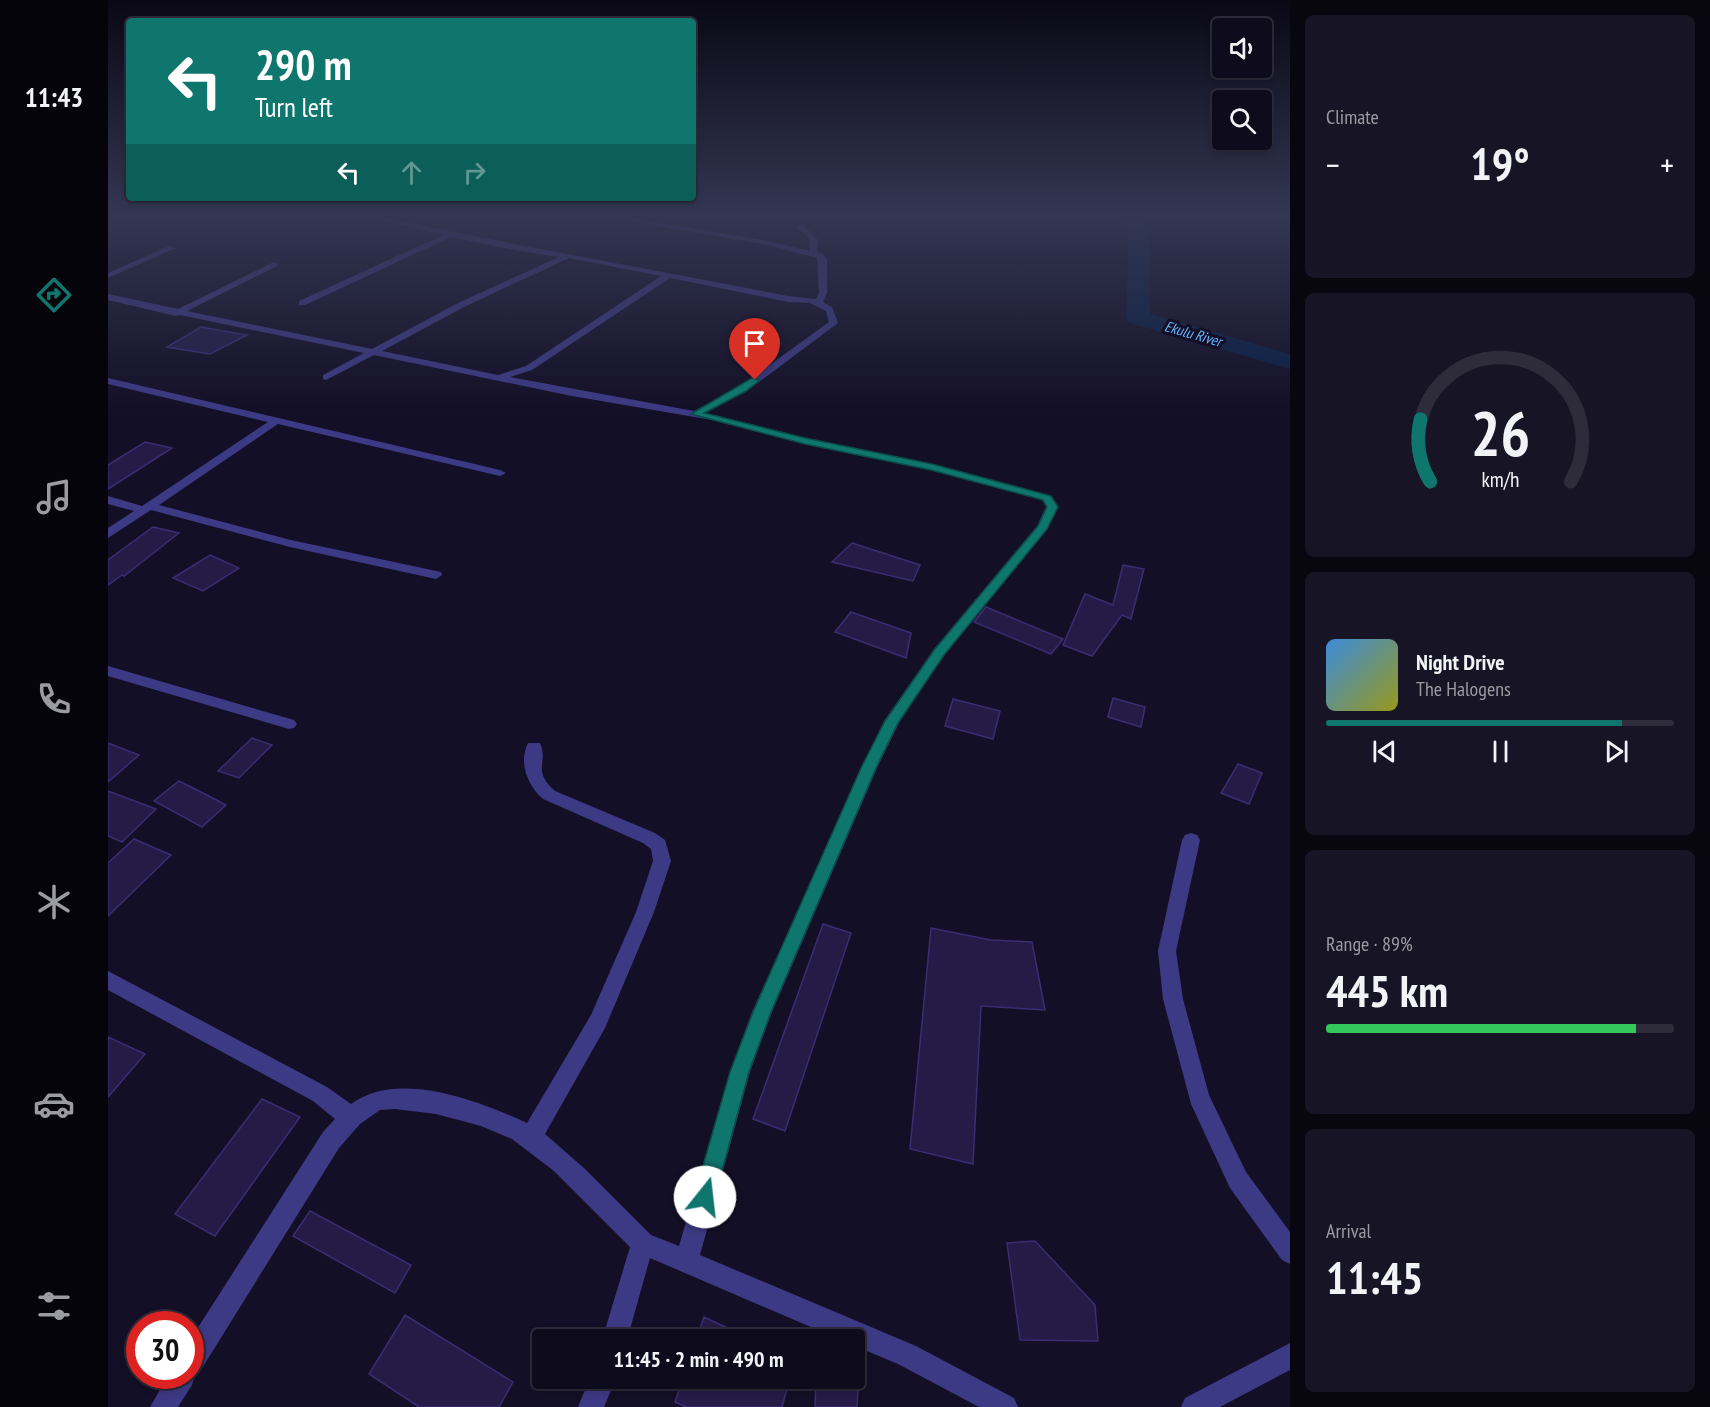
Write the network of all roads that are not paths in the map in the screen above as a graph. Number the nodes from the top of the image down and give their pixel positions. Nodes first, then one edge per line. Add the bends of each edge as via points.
1 (241, 281) edge
2 (350, 281) edge
3 (518, 281) edge
4 (660, 281) edge
5 (692, 281) edge
6 (823, 281) edge
7 (108, 297) edge
8 (819, 301) junction
9 (302, 303) dead end
10 (176, 313) junction
11 (373, 352) junction
12 (326, 377) dead end
13 (498, 378) junction
14 (108, 381) edge
15 (696, 414) junction
16 (276, 422) junction
17 (500, 473) dead end
18 (108, 500) edge
19 (146, 508) junction
20 (108, 534) edge
21 (436, 575) dead end
22 (108, 671) edge
23 (289, 724) dead end
24 (534, 747) dead end
25 (1191, 840) dead end
26 (108, 980) edge
27 (350, 1117) junction
28 (531, 1137) junction
29 (643, 1243) junction
30 (1290, 1252) edge
31 (687, 1260) junction
32 (617, 1329) edge
33 (204, 1342) edge
34 (1290, 1356) edge
35 (175, 1389) edge
36 (598, 1389) edge
37 (163, 1407) edge
38 (591, 1407) edge
39 (1005, 1407) edge
40 (1194, 1407) edge

1 - 10 street
2 - 9 street
3 - 11 street via 461,305
4 - 13 street via 529,368
5 - 8 street
6 - 8 street
7 - 10 street
8 - 15 street via 831,312 834,323 743,389
10 - 11 street
11 - 12 street
11 - 13 street
13 - 15 street
14 - 16 street
15 - 31 street via 944,470 1047,498 1052,507 1043,527 939,652 892,721 870,766 747,1052
16 - 17 street
16 - 19 street
18 - 19 street
19 - 20 street
19 - 21 street
22 - 23 street
24 - 28 street via 532,777 538,786 549,795 650,838 659,845 662,861 645,912 598,1020
25 - 30 street via 1167,951 1173,999 1199,1097 1233,1170
26 - 27 street via 320,1094
27 - 28 street via 379,1100 423,1100 477,1113
27 - 33 street via 331,1140
28 - 29 street
29 - 31 street
29 - 32 street
31 - 39 street via 907,1355
34 - 40 street
35 - 37 street
36 - 38 street

